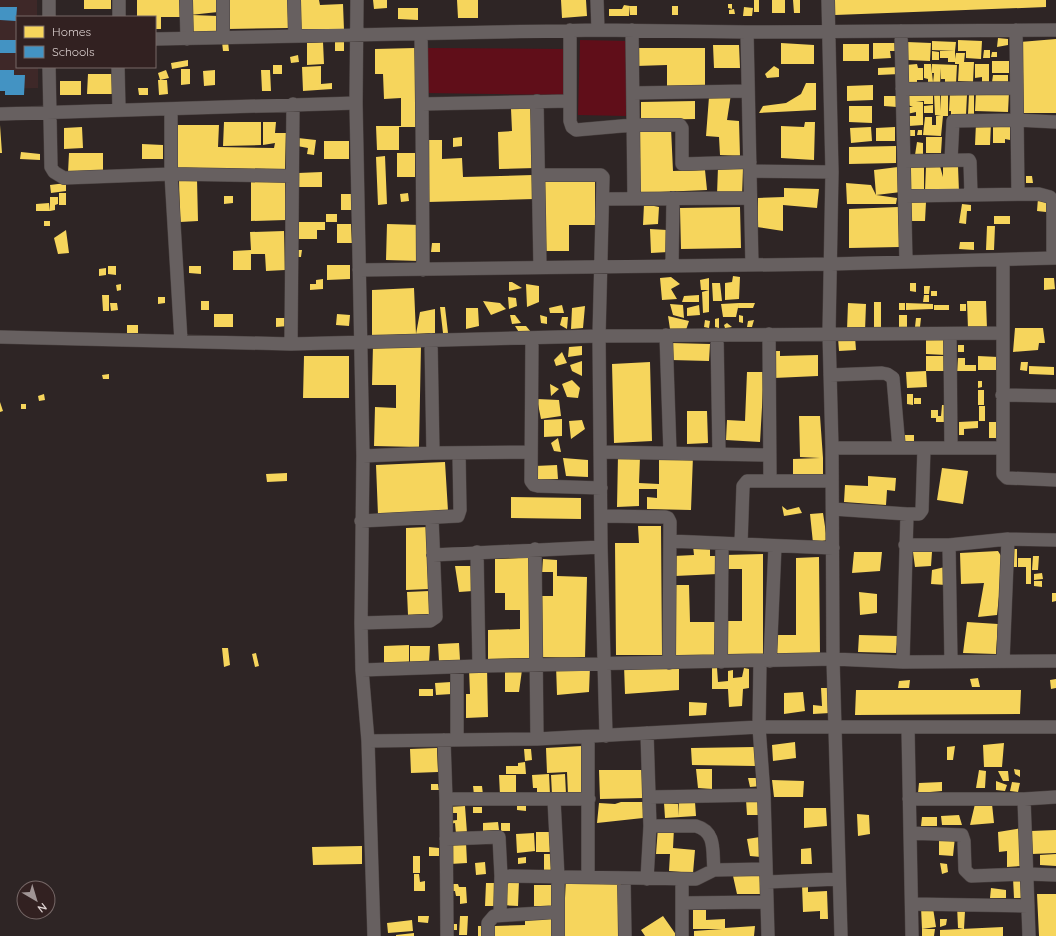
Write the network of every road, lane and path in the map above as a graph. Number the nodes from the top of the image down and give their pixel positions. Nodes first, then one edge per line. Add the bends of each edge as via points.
1 (49, 0) edge
2 (119, 0) edge
3 (186, 0) edge
4 (223, 0) edge
5 (294, 0) edge
6 (357, 0) edge
7 (597, 0) edge
8 (828, 0) edge
9 (49, 16) edge
10 (118, 16) edge
11 (570, 30) junction
12 (598, 30) junction
13 (632, 30) junction
14 (1016, 30) junction
15 (1056, 30) edge
16 (901, 31) junction
17 (747, 32) junction
18 (828, 32) junction
19 (421, 34) junction
20 (358, 35) junction
21 (295, 36) junction
22 (223, 38) junction
23 (156, 39) edge
24 (187, 39) junction
25 (49, 68) edge
26 (118, 68) edge
27 (1016, 88) junction
28 (902, 89) junction
29 (748, 91) junction
30 (633, 93) junction
31 (538, 101) junction
32 (570, 101) junction
33 (356, 103) junction
34 (293, 104) junction
35 (422, 104) junction
36 (119, 109) junction
37 (171, 110) junction
38 (49, 112) junction
39 (0, 114) edge
40 (1016, 120) junction
41 (1056, 122) edge
42 (633, 125) junction
43 (951, 160) junction
44 (904, 161) junction
45 (750, 166) junction
46 (832, 172) junction
47 (172, 174) junction
48 (292, 176) junction
49 (539, 176) junction
50 (1018, 194) junction
51 (971, 195) junction
52 (905, 196) junction
53 (634, 198) junction
54 (673, 198) junction
55 (750, 198) junction
56 (602, 199) junction
57 (1055, 258) edge
58 (1003, 260) junction
59 (906, 262) junction
60 (831, 264) junction
61 (752, 265) junction
62 (672, 266) junction
63 (540, 268) junction
64 (600, 268) junction
65 (359, 270) junction
66 (423, 270) junction
67 (829, 333) junction
68 (1003, 333) junction
69 (769, 334) junction
70 (950, 334) junction
71 (666, 335) junction
72 (717, 335) junction
73 (599, 336) junction
74 (0, 337) edge
75 (532, 338) junction
76 (431, 340) junction
77 (181, 341) junction
78 (361, 342) junction
79 (291, 344) junction
80 (830, 374) junction
81 (1002, 395) junction
82 (1056, 396) edge
83 (832, 448) junction
84 (899, 448) junction
85 (924, 448) junction
86 (951, 448) junction
87 (1003, 448) junction
88 (531, 452) junction
89 (601, 452) junction
90 (670, 452) junction
91 (433, 453) junction
92 (459, 453) junction
93 (719, 453) junction
94 (769, 455) junction
95 (363, 456) junction
96 (1056, 480) edge
97 (770, 481) junction
98 (832, 481) junction
99 (601, 488) junction
100 (833, 509) junction
101 (907, 514) junction
102 (602, 516) junction
103 (432, 518) junction
104 (361, 521) junction
105 (1008, 539) junction
106 (1056, 540) edge
107 (670, 541) junction
108 (722, 544) junction
109 (741, 544) junction
110 (905, 545) junction
111 (949, 545) junction
112 (775, 546) junction
113 (601, 547) junction
114 (833, 548) junction
115 (535, 549) junction
116 (477, 552) junction
117 (433, 555) junction
118 (361, 623) junction
119 (833, 659) junction
120 (765, 661) junction
121 (951, 661) junction
122 (1003, 661) junction
123 (1056, 661) edge
124 (721, 662) junction
125 (903, 662) junction
126 (604, 663) junction
127 (669, 663) junction
128 (479, 666) junction
129 (537, 666) junction
130 (457, 667) junction
131 (362, 670) junction
132 (759, 727) junction
133 (836, 727) junction
134 (1056, 727) edge
135 (908, 728) junction
136 (647, 733) junction
137 (606, 736) junction
138 (588, 737) junction
139 (457, 739) junction
140 (538, 739) junction
141 (444, 740) junction
142 (368, 741) junction
143 (764, 795) junction
144 (649, 797) junction
145 (1056, 797) edge
146 (909, 798) junction
147 (446, 799) junction
148 (589, 799) junction
149 (1024, 799) junction
150 (554, 800) junction
151 (650, 826) junction
152 (910, 834) junction
153 (446, 839) junction
154 (714, 870) junction
155 (1027, 874) junction
156 (766, 875) junction
157 (1056, 875) edge
158 (501, 876) junction
159 (588, 876) junction
160 (558, 877) junction
161 (624, 878) junction
162 (647, 879) junction
163 (682, 879) junction
164 (839, 879) junction
165 (767, 902) junction
166 (682, 903) junction
167 (912, 904) junction
168 (1028, 906) junction
169 (557, 912) junction
170 (500, 916) junction
171 (374, 936) edge
172 (447, 936) edge
173 (488, 936) edge
174 (558, 936) edge
175 (625, 936) edge
176 (682, 936) edge
177 (768, 936) edge
178 (841, 936) edge
179 (912, 936) edge
180 (1029, 936) edge

1 - 9 street
2 - 10 street
3 - 24 street
4 - 22 street
5 - 21 street
6 - 20 street
7 - 12 street
8 - 18 street
11 - 12 street
11 - 19 street
11 - 32 street
12 - 13 street
13 - 17 street
13 - 30 street
14 - 15 street
14 - 16 street
14 - 27 street
16 - 18 street
16 - 28 street
17 - 18 street
17 - 29 street
18 - 46 street
19 - 20 street
19 - 35 street
20 - 21 street
20 - 33 street
21 - 22 street
22 - 24 street
23 - 24 street
25 - 38 street
26 - 36 street
27 - 28 street
27 - 40 street
28 - 44 street
29 - 30 street
29 - 45 street
30 - 42 street
31 - 32 street
31 - 35 street
31 - 49 street
32 - 42 street via 570,121 576,130
33 - 34 street
33 - 65 street
34 - 37 street
34 - 48 street
35 - 66 street
36 - 37 street
36 - 38 street
37 - 47 street
38 - 39 street
38 - 47 street via 51,167 64,178
40 - 41 street
40 - 43 street via 953,121
40 - 50 street
42 - 45 street via 680,125 681,161 684,165
42 - 53 street
43 - 44 street
43 - 51 street via 970,162
44 - 52 street
45 - 46 street
45 - 55 street
46 - 60 street
47 - 48 street
47 - 77 street
48 - 79 street
49 - 56 street via 601,176
49 - 63 street
50 - 51 street
50 - 57 street via 1046,195 1053,201
51 - 52 street
52 - 59 street
53 - 54 street
53 - 56 street
54 - 55 street
54 - 62 street
55 - 61 street
56 - 64 street
57 - 58 street
58 - 59 street
58 - 68 street
59 - 60 street
60 - 61 street
60 - 67 street
61 - 62 street
62 - 64 street
63 - 64 street
63 - 66 street
64 - 73 street
65 - 66 street
65 - 78 street
67 - 69 street
67 - 70 street
67 - 80 street
68 - 70 street
68 - 81 street
69 - 72 street
69 - 94 street
70 - 86 street
71 - 72 street
71 - 73 street
71 - 90 street
72 - 93 street
73 - 75 street
73 - 89 street
74 - 77 street
75 - 76 street
75 - 88 street
76 - 78 street
76 - 91 street
77 - 79 street
78 - 79 street
78 - 95 street
80 - 83 street
80 - 84 street via 882,373 893,378
81 - 82 street
81 - 87 street
83 - 84 street
83 - 98 street
84 - 85 street
85 - 86 street
85 - 101 street via 923,507 919,514
86 - 87 street
87 - 96 street via 1004,476 1007,478
88 - 92 street
88 - 99 street via 531,481 534,485
89 - 90 street
89 - 99 street
90 - 93 street
91 - 92 street
91 - 95 street
92 - 103 street via 460,514 456,517
93 - 94 street
94 - 97 street
95 - 104 street
97 - 98 street
97 - 109 street via 747,481 743,486
98 - 100 street
99 - 102 street
100 - 101 street
100 - 114 street
101 - 110 street
102 - 107 street via 668,518
102 - 113 street
103 - 104 street
103 - 117 street
104 - 118 street
105 - 106 street
105 - 111 street
105 - 122 street
107 - 108 street
107 - 127 street
108 - 109 street
108 - 124 street
109 - 112 street
110 - 111 street
110 - 125 street
111 - 121 street
112 - 114 street
112 - 120 street
113 - 115 street
113 - 126 street
114 - 119 street
115 - 116 street
115 - 129 street
116 - 117 street
116 - 128 street
117 - 118 street via 437,613 435,619
118 - 131 street
119 - 120 street
119 - 125 street
119 - 133 street
120 - 124 street
120 - 132 street
121 - 122 street
121 - 125 street
122 - 123 street
124 - 127 street
126 - 127 street
126 - 129 street
126 - 137 street
128 - 129 street
128 - 130 street
129 - 140 street
130 - 131 street
130 - 139 street
131 - 142 street
132 - 133 street
132 - 136 street
132 - 143 street
133 - 135 street
133 - 164 street
134 - 135 street
135 - 146 street
136 - 137 street
136 - 144 street
137 - 138 street
138 - 140 street
138 - 148 street
139 - 140 street
139 - 141 street
141 - 142 street
141 - 147 street
142 - 171 street
143 - 144 street
143 - 156 street
144 - 151 street
145 - 149 street
146 - 149 street
146 - 152 street
147 - 150 street
147 - 153 street
148 - 150 street
148 - 159 street
149 - 155 street
150 - 160 street
151 - 154 street via 696,826 709,832 712,838
151 - 162 street
152 - 155 street via 962,835 964,870 969,875
152 - 167 street
153 - 158 street via 500,837
153 - 172 street
154 - 156 street
154 - 163 street via 700,878
155 - 157 street
155 - 168 street
156 - 164 street
156 - 165 street
158 - 160 street
158 - 170 street
159 - 160 street
159 - 161 street
160 - 169 street
161 - 162 street
161 - 175 street
162 - 163 street
163 - 166 street
164 - 178 street
165 - 166 street
165 - 177 street
166 - 176 street
167 - 168 street
167 - 179 street
168 - 180 street
169 - 170 street
169 - 174 street
170 - 173 street via 494,916 489,920

